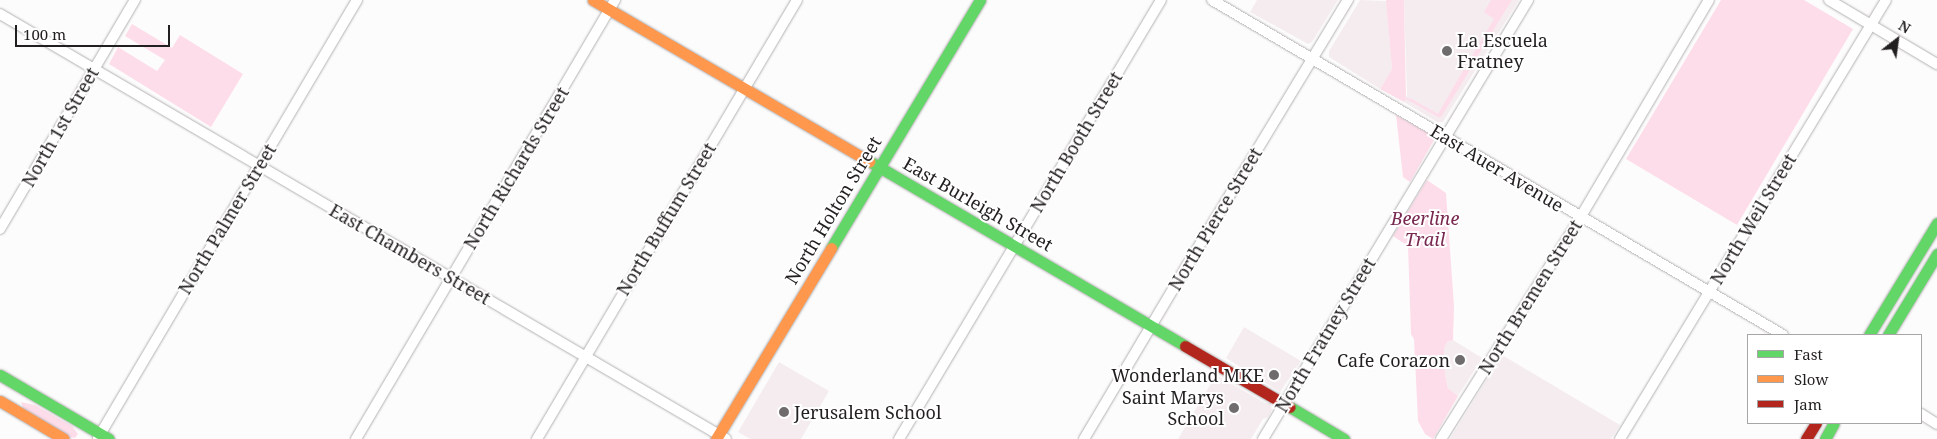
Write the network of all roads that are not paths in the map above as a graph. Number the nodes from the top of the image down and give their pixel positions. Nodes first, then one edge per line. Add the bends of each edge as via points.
1 (135, 0) edge
2 (357, 0) edge
3 (593, 0) edge
4 (797, 0) edge
5 (980, 0) edge
6 (1161, 0) edge
7 (1212, 0) edge
8 (1348, 0) edge
9 (1528, 0) edge
10 (1709, 0) edge
11 (1829, 0) edge
12 (1886, 0) edge
13 (612, 5) edge
14 (0, 14) edge
15 (1870, 25) junction
16 (1312, 59) junction
17 (1937, 64) edge
18 (94, 69) junction
19 (743, 88) junction
20 (1445, 137) junction
21 (259, 166) junction
22 (880, 167) junction
23 (1580, 218) junction
24 (1937, 223) edge
25 (0, 229) edge
26 (1014, 246) junction
27 (1937, 254) edge
28 (450, 277) junction
29 (1709, 292) junction
30 (1150, 326) junction
31 (1781, 334) edge
32 (1870, 334) edge
33 (1889, 334) edge
34 (585, 356) junction
35 (0, 375) edge
36 (0, 401) edge
37 (1284, 404) junction
38 (1922, 415) edge
39 (1815, 424) edge
40 (1833, 424) edge
41 (1937, 424) edge
42 (102, 437) edge
43 (720, 438) edge
44 (64, 439) edge
45 (356, 439) edge
46 (537, 439) edge
47 (899, 439) edge
48 (1084, 439) edge
49 (1263, 439) edge
50 (1344, 439) edge
51 (1442, 439) edge
52 (1620, 439) edge
53 (1806, 439) edge
54 (1825, 439) edge

1 - 18 street, North 1st Street
2 - 21 street, North Palmer Street
3 - 13 main road, East Burleigh Street
4 - 19 street, North Buffum Street
5 - 22 main road, North Holton Street
6 - 26 street, North Booth Street
7 - 16 street, East Auer Avenue
8 - 16 street, North Pierce Street
9 - 20 street, North Fratney Street
10 - 23 street, North Bremen Street
11 - 15 street
12 - 15 street, North Weil Street
13 - 19 main road, East Burleigh Street
13 - 28 street, North Richards Street
14 - 18 street, East Chambers Street
15 - 17 street
15 - 29 street, North Weil Street
16 - 20 street, East Auer Avenue
16 - 30 street, North Pierce Street
18 - 21 street, East Chambers Street
18 - 25 street, North 1st Street
19 - 22 main road, East Burleigh Street
19 - 34 street, North Buffum Street
20 - 23 street, East Auer Avenue
20 - 37 street, North Fratney Street
21 - 28 street, East Chambers Street
21 - 42 street, North Palmer Street
22 - 26 main road, East Burleigh Street
22 - 43 main road, North Holton Street
23 - 29 street, East Auer Avenue
23 - 51 street, North Bremen Street
24 - 32 main road
26 - 30 main road, East Burleigh Street
26 - 47 street, North Booth Street
27 - 33 main road
28 - 34 street, East Chambers Street
28 - 45 street, North Richards Street
29 - 31 street, East Auer Avenue
29 - 52 street, North Weil Street
30 - 37 main road, East Burleigh Street
30 - 48 street, North Pierce Street
34 - 43 street, East Chambers Street
34 - 46 street, North Buffum Street
35 - 42 main road
36 - 44 main road
37 - 49 street, North Fratney Street
37 - 50 main road, East Burleigh Street
38 - 41 street
39 - 53 main road
40 - 54 main road

